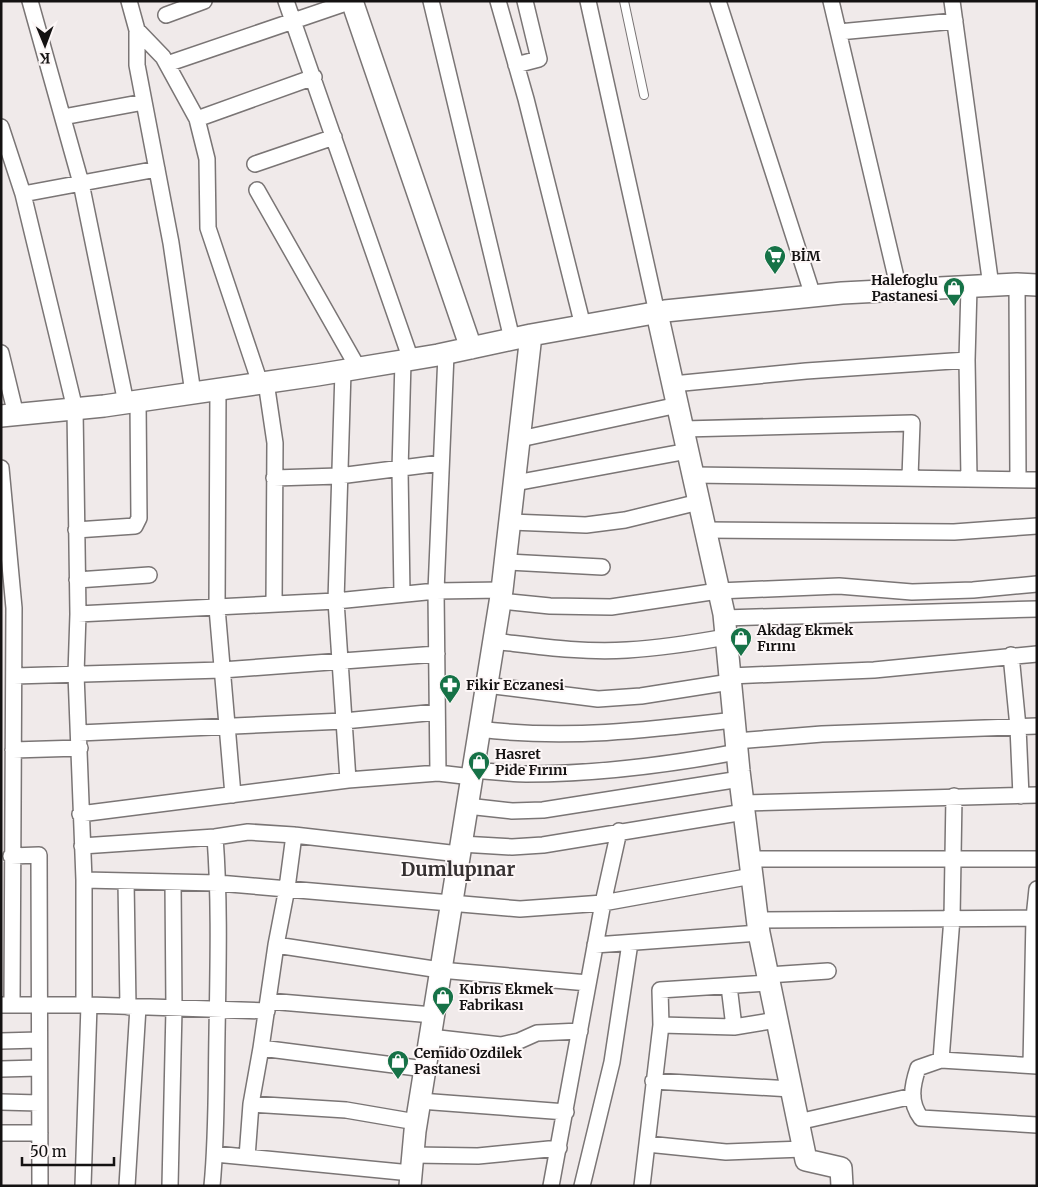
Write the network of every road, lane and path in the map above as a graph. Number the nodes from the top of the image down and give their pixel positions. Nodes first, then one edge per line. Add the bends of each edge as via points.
1 (30, 1) edge
2 (129, 1) edge
3 (204, 1) edge
4 (286, 1) edge
5 (352, 1) edge
6 (431, 1) edge
7 (498, 1) edge
8 (525, 1) edge
9 (588, 1) edge
10 (624, 1) edge
11 (718, 1) edge
12 (831, 1) edge
13 (952, 1) edge
14 (166, 15) dead end
15 (293, 21) junction
16 (955, 21) junction
17 (137, 30) junction
18 (839, 32) junction
19 (167, 64) junction
20 (516, 65) junction
21 (314, 77) junction
22 (644, 95) dead end
23 (144, 102) junction
24 (63, 117) junction
25 (197, 119) junction
26 (1, 127) edge
27 (334, 137) junction
28 (255, 164) dead end
29 (157, 169) junction
30 (81, 183) junction
31 (257, 190) dead end
32 (23, 194) junction
33 (1027, 285) edge
34 (991, 286) junction
35 (970, 287) junction
36 (900, 290) junction
37 (813, 296) junction
38 (657, 313) junction
39 (583, 326) junction
40 (521, 337) junction
41 (471, 348) junction
42 (1, 353) edge
43 (446, 354) junction
44 (407, 360) junction
45 (967, 360) junction
46 (350, 369) junction
47 (263, 383) junction
48 (673, 384) junction
49 (218, 390) junction
50 (193, 393) junction
51 (132, 402) junction
52 (678, 405) junction
53 (75, 409) junction
54 (9, 416) edge
55 (683, 429) junction
56 (520, 439) junction
57 (688, 451) junction
58 (441, 463) junction
59 (1, 468) edge
60 (400, 470) junction
61 (693, 475) junction
62 (340, 476) junction
63 (910, 477) junction
64 (274, 478) junction
65 (969, 478) junction
66 (1018, 479) junction
67 (1037, 480) edge
68 (515, 482) junction
69 (699, 502) junction
70 (511, 522) junction
71 (1037, 526) edge
72 (76, 530) junction
73 (705, 530) junction
74 (5, 547) edge
75 (506, 562) junction
76 (602, 567) dead end
77 (150, 575) dead end
78 (77, 580) junction
79 (1037, 584) edge
80 (436, 591) junction
81 (718, 591) junction
82 (402, 594) junction
83 (501, 596) junction
84 (336, 601) junction
85 (274, 604) junction
86 (217, 608) junction
87 (8, 609) edge
88 (1037, 609) edge
89 (78, 614) junction
90 (725, 628) junction
91 (493, 641) junction
92 (437, 654) junction
93 (1037, 654) edge
94 (1011, 655) junction
95 (340, 661) junction
96 (222, 670) junction
97 (76, 674) junction
98 (14, 676) junction
99 (730, 679) junction
100 (486, 685) junction
101 (437, 712) junction
102 (734, 720) junction
103 (344, 721) junction
104 (1037, 726) edge
105 (227, 727) junction
106 (1018, 727) junction
107 (479, 729) junction
108 (79, 741) junction
109 (736, 746) junction
110 (12, 750) junction
111 (438, 773) junction
112 (472, 773) junction
113 (740, 779) junction
114 (348, 780) junction
115 (233, 795) junction
116 (1037, 795) edge
117 (954, 796) junction
118 (1021, 796) junction
119 (467, 806) junction
120 (743, 807) junction
121 (80, 814) junction
122 (619, 831) junction
123 (294, 835) junction
124 (215, 837) junction
125 (82, 846) junction
126 (460, 849) junction
127 (11, 856) junction
128 (955, 858) junction
129 (1037, 859) edge
130 (751, 868) junction
131 (84, 880) junction
132 (126, 881) junction
133 (173, 882) junction
134 (218, 883) junction
135 (288, 888) junction
136 (1037, 889) edge
137 (603, 903) junction
138 (451, 905) junction
139 (952, 918) junction
140 (1035, 918) edge
141 (758, 926) junction
142 (630, 943) junction
143 (276, 945) junction
144 (595, 945) junction
145 (440, 970) junction
146 (828, 971) dead end
147 (768, 979) junction
148 (588, 984) junction
149 (729, 986) junction
150 (7, 1005) edge
151 (38, 1005) junction
152 (87, 1005) junction
153 (267, 1006) junction
154 (133, 1007) junction
155 (174, 1009) junction
156 (218, 1009) junction
157 (433, 1015) junction
158 (777, 1020) junction
159 (660, 1025) junction
160 (734, 1027) junction
161 (580, 1031) junction
162 (430, 1037) junction
163 (39, 1040) junction
164 (1, 1041) edge
165 (261, 1048) junction
166 (941, 1060) junction
167 (1034, 1066) edge
168 (39, 1068) junction
169 (1, 1069) edge
170 (425, 1069) junction
171 (653, 1081) junction
172 (791, 1089) junction
173 (913, 1096) junction
174 (420, 1101) junction
175 (1, 1102) edge
176 (39, 1103) junction
177 (251, 1104) junction
178 (566, 1112) junction
179 (416, 1122) junction
180 (798, 1122) junction
181 (1037, 1125) edge
182 (1, 1133) edge
183 (40, 1133) junction
184 (647, 1144) junction
185 (559, 1148) junction
186 (804, 1149) junction
187 (215, 1154) junction
188 (247, 1157) junction
189 (411, 1171) edge
190 (40, 1186) edge
191 (83, 1186) edge
192 (126, 1186) edge
193 (170, 1186) edge
194 (212, 1186) edge
195 (551, 1186) edge
196 (582, 1186) edge
197 (642, 1186) edge
198 (842, 1186) edge

1 - 24 street
2 - 17 street
3 - 14 street
4 - 15 street
5 - 15 street
5 - 41 main road
6 - 40 street
7 - 20 street
8 - 20 street via 539,59
9 - 38 street
10 - 22 lane
11 - 37 street
12 - 18 street
13 - 16 street
15 - 19 street
15 - 21 street
16 - 18 street
16 - 34 street
17 - 19 street
17 - 23 street via 137,65
18 - 36 street
19 - 25 street
20 - 39 street
21 - 25 street
21 - 27 street
23 - 24 street
23 - 29 street
24 - 30 street
25 - 47 street via 207,159 208,228
26 - 32 street
27 - 28 street
27 - 44 street
29 - 30 street
29 - 50 street
30 - 32 street
30 - 51 street
31 - 46 street
32 - 53 street
33 - 34 main road
33 - 66 street
34 - 35 main road
35 - 36 main road
35 - 45 street
36 - 37 main road
37 - 38 main road
38 - 39 main road
38 - 48 main road
39 - 40 main road
40 - 41 main road
40 - 56 main road
41 - 43 main road
42 - 54 street
43 - 44 main road
43 - 58 street
44 - 46 main road
44 - 60 street
45 - 48 street via 806,370
45 - 65 street
46 - 47 main road
46 - 62 street
47 - 49 main road
47 - 64 street via 275,443
48 - 52 main road
49 - 50 main road
49 - 86 street
50 - 51 main road
51 - 53 main road
51 - 72 street via 139,518 135,526
52 - 55 main road
52 - 56 street
53 - 54 main road
53 - 72 street
55 - 57 main road
55 - 63 street via 912,424
56 - 68 main road
57 - 61 main road
57 - 68 street
58 - 60 street
58 - 80 street
59 - 74 street
60 - 62 street
60 - 82 street
61 - 63 street
61 - 69 main road
62 - 64 street
62 - 84 street
63 - 65 street
64 - 85 street
65 - 66 street
66 - 67 street
68 - 70 main road
69 - 70 street via 625,520 586,525
69 - 73 main road
70 - 75 main road
71 - 73 street via 954,532
72 - 78 street
73 - 81 main road
74 - 87 street
75 - 76 street
75 - 83 main road
77 - 78 street
78 - 89 street
79 - 81 street via 912,592 839,586
80 - 82 street
80 - 83 street
80 - 92 street
81 - 83 street via 611,606 550,606
81 - 90 main road
82 - 84 street
83 - 91 main road
84 - 85 street
84 - 95 street
85 - 86 street
86 - 89 street
86 - 96 street
87 - 98 street
88 - 90 street
89 - 97 street
90 - 91 street via 675,646 626,650 565,650
90 - 99 main road
91 - 100 main road
92 - 95 street
92 - 101 street
93 - 94 street
94 - 99 street via 874,670
94 - 106 street
95 - 96 street
95 - 103 street
96 - 97 street
96 - 105 street
97 - 98 street
97 - 108 street
98 - 110 street
99 - 100 street via 641,696 598,699
99 - 102 main road
100 - 107 main road
101 - 103 street
101 - 111 street
102 - 107 street via 630,732 522,734
102 - 109 main road
103 - 105 street
103 - 114 street
104 - 106 street
105 - 108 street
105 - 115 street
106 - 109 street via 822,734
106 - 118 street
107 - 112 main road
108 - 110 street
108 - 121 street
109 - 112 street via 662,766 580,772
109 - 113 main road
110 - 127 street
111 - 112 street
111 - 114 street
112 - 119 main road
113 - 119 street via 543,810 512,811
113 - 120 main road
114 - 115 street
115 - 121 street
116 - 118 street
117 - 118 street
117 - 120 street
117 - 128 street
119 - 126 main road
120 - 122 street via 660,827
120 - 130 main road
121 - 125 street
122 - 126 street via 543,845
122 - 137 street
123 - 124 street via 248,832
123 - 126 street
123 - 135 street
124 - 125 street
124 - 134 street
125 - 131 street
126 - 138 main road
127 - 150 street
127 - 151 street via 39,855
128 - 129 street
128 - 130 street
128 - 139 street
130 - 137 street
130 - 141 main road
131 - 132 street
131 - 152 street
132 - 133 street
132 - 154 street
133 - 134 street
133 - 155 street
134 - 135 street
134 - 156 street
135 - 138 street
135 - 143 street
136 - 140 street
137 - 138 street via 520,910
137 - 144 street
138 - 145 main road
139 - 140 street
139 - 141 street
139 - 166 street
140 - 167 street
141 - 142 street
141 - 147 main road
142 - 144 street
142 - 196 street via 612,1062
143 - 145 street
143 - 153 street
144 - 148 street
145 - 148 street
145 - 157 main road
146 - 147 street
147 - 149 street
147 - 158 main road
148 - 161 street
149 - 159 street via 660,990
149 - 160 street
150 - 151 street
151 - 152 street
151 - 163 street
152 - 154 street
152 - 191 street
153 - 156 street
153 - 157 street
153 - 165 street
154 - 155 street
154 - 192 street
155 - 156 street
155 - 193 street
156 - 187 street
157 - 162 main road
158 - 160 street
158 - 172 main road
159 - 160 street
159 - 171 street
161 - 162 street via 537,1033 501,1044
161 - 178 street
162 - 170 main road
163 - 164 street
163 - 168 street
165 - 170 street
165 - 177 street
166 - 167 street
166 - 173 street via 918,1068
168 - 169 street
168 - 176 street
170 - 174 main road
171 - 172 street
171 - 184 street
172 - 180 main road
173 - 180 street
173 - 181 street via 914,1109 921,1118
174 - 178 street
174 - 179 main road
175 - 176 street
176 - 183 street
177 - 179 street via 346,1110
177 - 188 street
178 - 185 street
179 - 189 main road
180 - 186 main road
182 - 183 street
183 - 190 street
184 - 186 street via 726,1152
184 - 197 street
185 - 189 street via 478,1156
185 - 195 street
186 - 198 main road via 806,1160 841,1168
187 - 188 street
187 - 194 street
188 - 189 street

